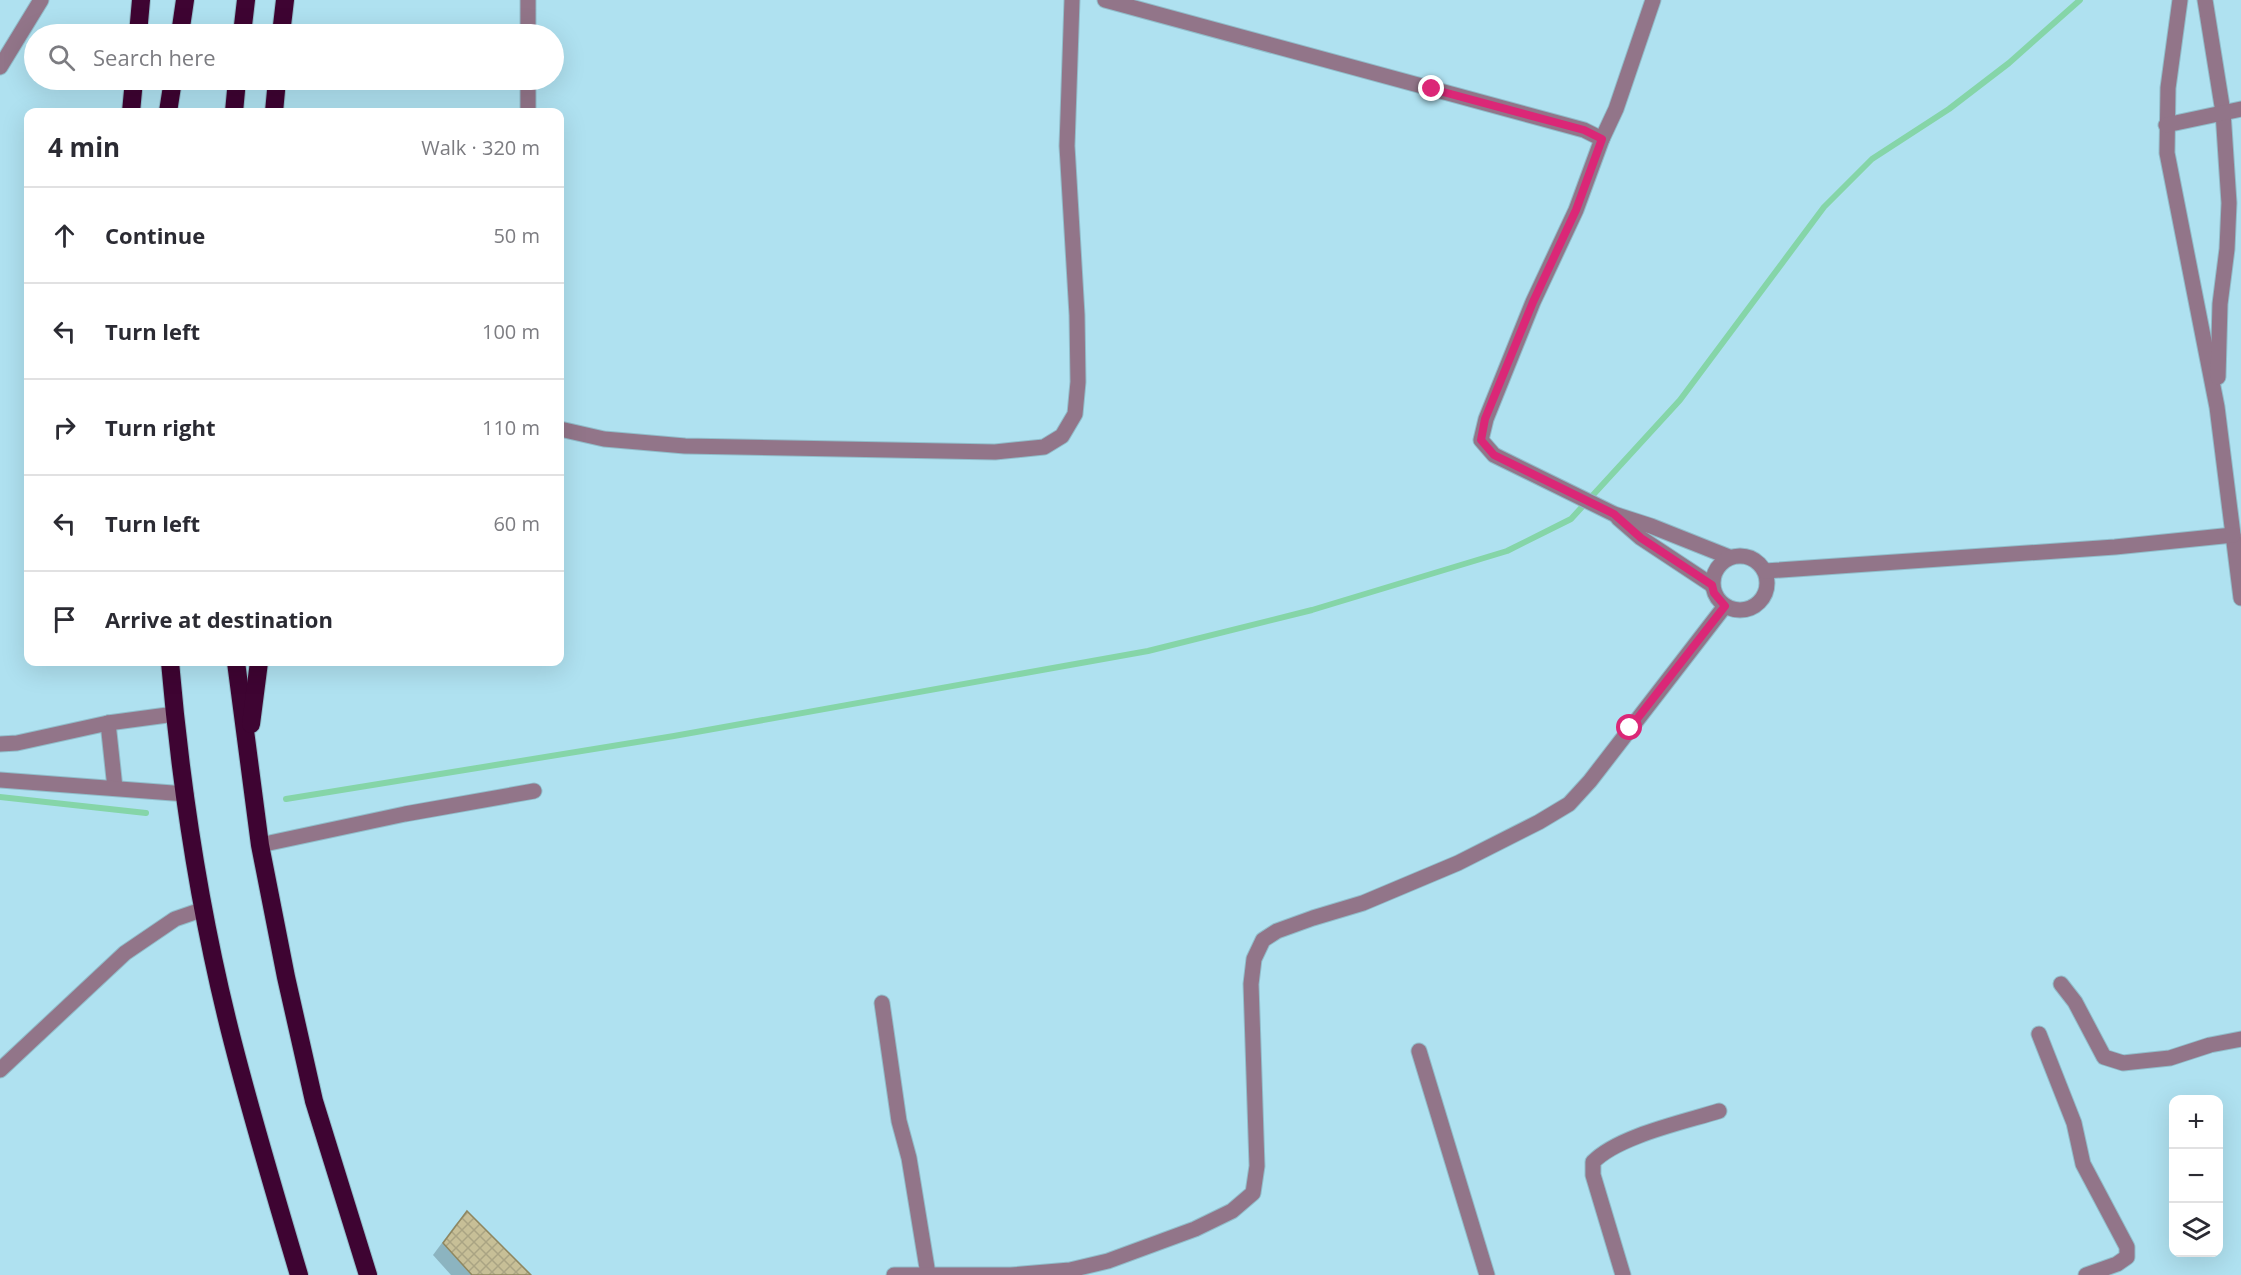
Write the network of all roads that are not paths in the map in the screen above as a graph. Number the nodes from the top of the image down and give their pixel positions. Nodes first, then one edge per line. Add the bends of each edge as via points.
1 (41, 0) edge
2 (141, 0) edge
3 (185, 0) edge
4 (246, 0) edge
5 (285, 0) edge
6 (528, 0) edge
7 (1072, 0) edge
8 (1105, 0) edge
9 (1653, 0) edge
10 (2180, 0) edge
11 (2205, 0) edge
12 (26, 24) edge
13 (139, 24) edge
14 (181, 24) edge
15 (243, 24) edge
16 (282, 24) edge
17 (528, 24) edge
18 (24, 28) edge
19 (0, 67) edge
20 (133, 90) edge
21 (171, 90) edge
22 (236, 90) edge
23 (276, 90) edge
24 (528, 90) edge
25 (131, 108) edge
26 (169, 108) edge
27 (234, 108) edge
28 (274, 108) edge
29 (528, 108) edge
30 (2241, 108) edge
31 (2223, 112) junction
32 (2166, 125) junction
33 (1602, 139) junction
34 (2217, 407) junction
35 (564, 430) edge
36 (1614, 514) junction
37 (2233, 535) junction
38 (1729, 557) junction
39 (1765, 572) junction
40 (1712, 585) junction
41 (2241, 598) edge
42 (1725, 606) junction
43 (158, 666) edge
44 (170, 666) edge
45 (237, 666) edge
46 (258, 666) edge
47 (175, 710) junction
48 (108, 723) junction
49 (0, 744) edge
50 (248, 746) junction
51 (0, 780) edge
52 (115, 788) junction
53 (534, 791) dead end
54 (186, 794) junction
55 (260, 845) junction
56 (204, 909) junction
57 (2061, 984) dead end
58 (882, 1003) dead end
59 (2039, 1034) dead end
60 (2241, 1039) edge
61 (1419, 1051) dead end
62 (0, 1070) edge
63 (1719, 1111) dead end
64 (1071, 1272) edge
65 (920, 1274) edge
66 (299, 1275) edge
67 (368, 1275) edge
68 (894, 1275) edge
69 (1487, 1275) edge
70 (1623, 1275) edge
71 (2086, 1275) edge

1 - 12 street
2 - 13 highway
3 - 14 highway
4 - 15 highway
5 - 16 highway
6 - 17 street
7 - 35 street via 1067,146 1078,382 1075,414 1062,436 1044,447 984,452 684,446 604,439
8 - 33 street via 1584,130
9 - 33 street
10 - 32 street
11 - 31 street
18 - 19 street
20 - 25 highway
21 - 26 highway
22 - 27 highway
23 - 28 highway
24 - 29 street
30 - 31 street
31 - 32 street
31 - 34 street via 2229,203 2220,304
32 - 34 street via 2172,185
33 - 36 street via 1576,210 1485,419 1481,440 1494,455
34 - 37 street
36 - 38 street
36 - 40 street via 1641,538
37 - 39 street
37 - 41 street
38 - 39 street via 1754,559
38 - 40 street via 1716,568
39 - 42 street via 1766,588 1758,603 1742,610
40 - 42 street
42 - 64 street via 1569,804 1458,863 1263,940 1254,959 1251,984 1257,1128 1253,1193 1232,1211 1195,1228
43 - 47 highway
44 - 47 highway
45 - 50 highway
46 - 50 highway
47 - 48 street
47 - 54 highway
48 - 49 street
48 - 52 street
50 - 55 highway
51 - 52 street
52 - 54 street
53 - 55 street
54 - 56 highway
55 - 67 highway via 314,1101
56 - 62 street via 175,919 125,952
56 - 66 highway via 232,1042
57 - 60 street via 2104,1057 2123,1063 2170,1058
58 - 65 street via 899,1122 909,1158
59 - 71 street via 2074,1123 2083,1164 2127,1247 2127,1257 2117,1264
61 - 69 street
63 - 70 street via 1627,1141 1593,1162 1593,1175
64 - 65 street
65 - 68 street

